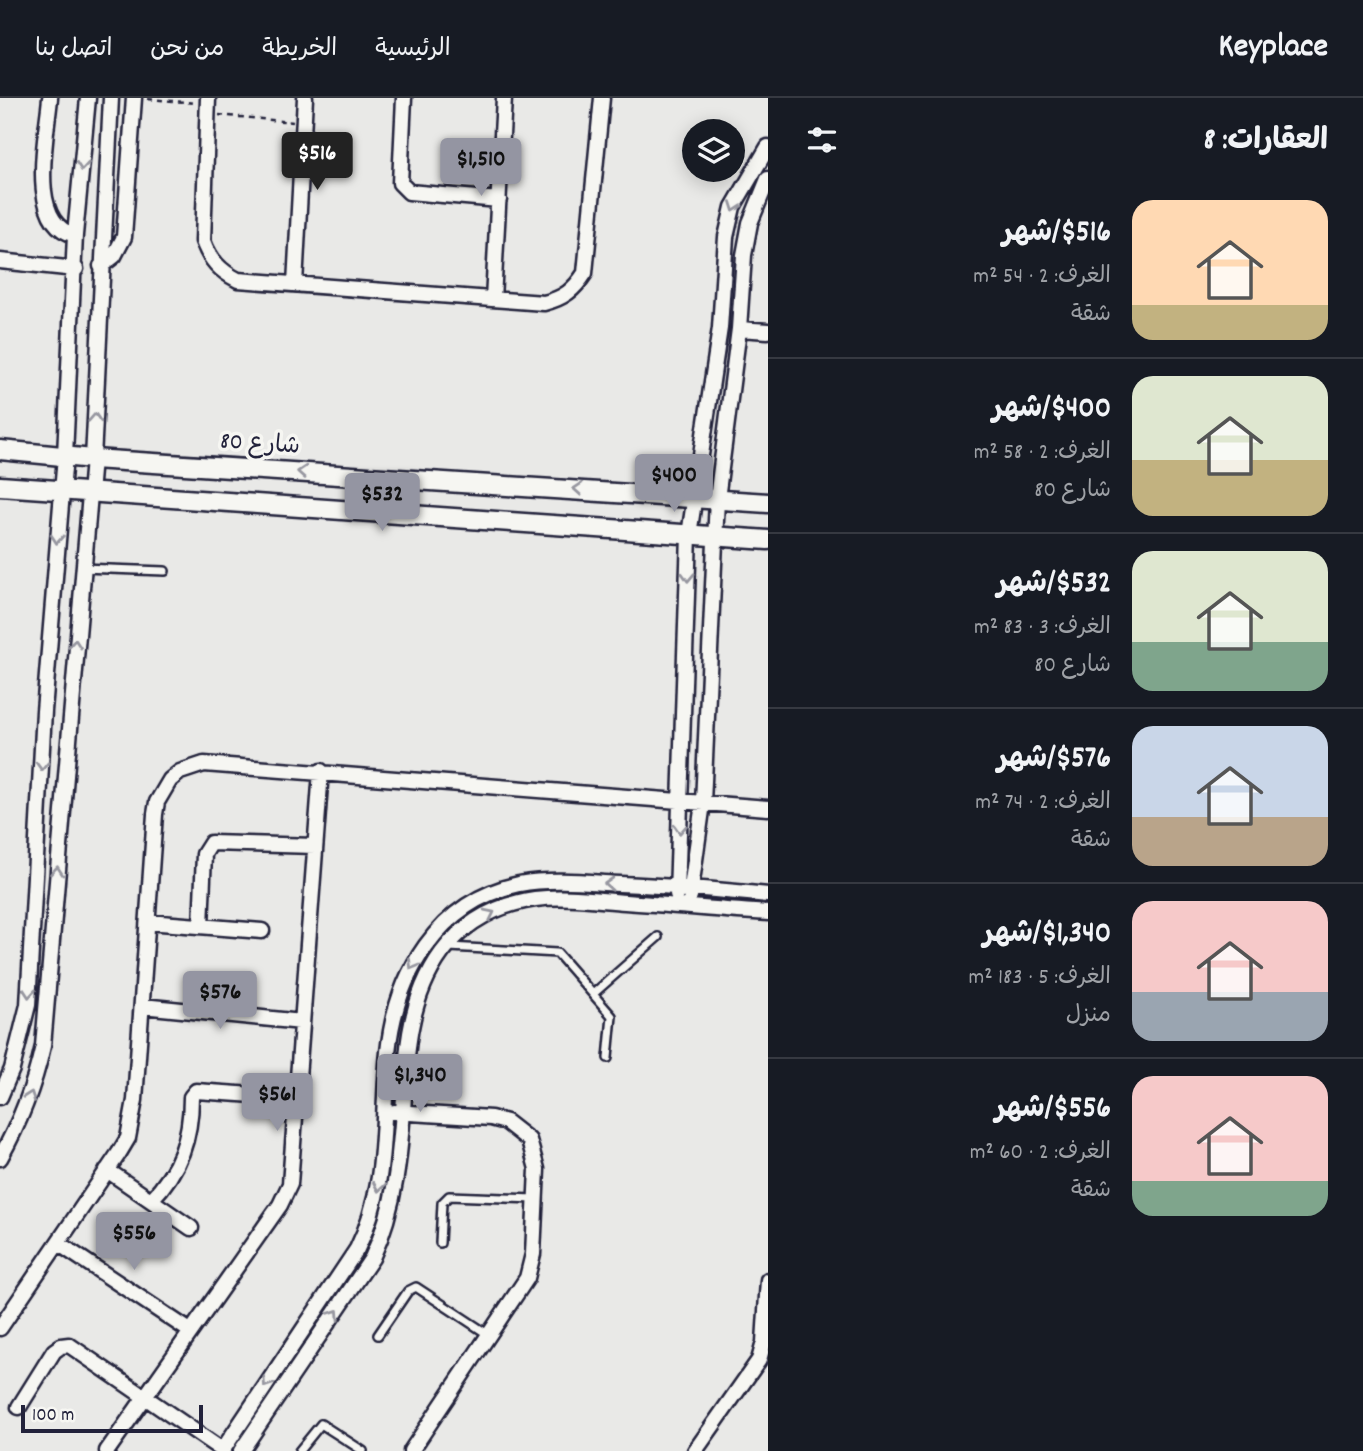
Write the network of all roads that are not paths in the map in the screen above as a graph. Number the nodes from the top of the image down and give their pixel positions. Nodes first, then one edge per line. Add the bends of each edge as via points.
1 (50, 98) edge
2 (88, 98) edge
3 (111, 98) edge
4 (136, 98) edge
5 (305, 98) edge
6 (404, 98) edge
7 (504, 98) edge
8 (601, 98) edge
9 (207, 105) edge
10 (768, 148) edge
11 (768, 179) edge
12 (499, 200) junction
13 (75, 234) junction
14 (0, 261) edge
15 (102, 266) junction
16 (76, 269) junction
17 (295, 284) junction
18 (493, 299) junction
19 (738, 329) junction
20 (768, 331) edge
21 (0, 450) edge
22 (65, 456) junction
23 (93, 459) junction
24 (0, 486) edge
25 (60, 491) junction
26 (90, 494) junction
27 (694, 496) junction
28 (717, 499) junction
29 (768, 503) edge
30 (689, 535) junction
31 (713, 536) junction
32 (768, 540) edge
33 (81, 568) junction
34 (164, 571) dead end
35 (321, 771) junction
36 (682, 799) junction
37 (703, 803) junction
38 (768, 808) edge
39 (315, 846) junction
40 (684, 887) junction
41 (768, 895) edge
42 (683, 906) junction
43 (768, 913) edge
44 (148, 922) junction
45 (201, 926) junction
46 (262, 931) dead end
47 (658, 937) dead end
48 (446, 947) junction
49 (593, 994) junction
50 (142, 1006) junction
51 (302, 1022) junction
52 (608, 1058) dead end
53 (0, 1097) edge
54 (297, 1098) junction
55 (385, 1111) junction
56 (402, 1113) junction
57 (0, 1157) edge
58 (107, 1170) junction
59 (536, 1199) junction
60 (151, 1200) junction
61 (191, 1228) dead end
62 (58, 1243) junction
63 (440, 1243) dead end
64 (768, 1280) edge
65 (0, 1328) edge
66 (190, 1331) junction
67 (378, 1335) dead end
68 (489, 1336) junction
69 (144, 1396) junction
70 (19, 1407) dead end
71 (222, 1450) edge
72 (107, 1451) edge
73 (241, 1451) edge
74 (299, 1451) edge
75 (363, 1451) edge
76 (411, 1451) edge
77 (695, 1451) edge

1 - 13 street via 43,193 55,224 62,232
2 -> 13 street
3 - 15 street
4 - 15 street via 124,237 114,256
5 - 17 street
6 - 12 street via 403,189
7 - 12 street
8 - 18 street via 585,273 576,288 544,303
9 - 17 street via 202,222 208,254 238,280
10 -> 27 street via 733,207 726,237 720,328
11 - 19 street via 746,244
12 - 18 street
13 - 16 street
14 - 16 street
23 -> 15 street
16 - 22 street
17 - 18 street
19 - 20 street
19 - 28 street
21 - 22 street, شارع 80
22 - 23 street, شارع 80
22 - 25 street
23 - 26 street
27 -> 23 street, شارع 80
24 - 25 street
25 - 26 street
25 -> 53 street via 28,1005
26 - 30 street
26 - 33 street
27 - 28 street, شارع 80
27 - 30 street
28 - 29 street, شارع 80
28 - 31 street
30 - 31 street
30 -> 36 street
31 - 32 street
31 - 37 street
33 - 34 lane
57 -> 33 street via 23,1115 43,1046
35 - 36 street
35 - 39 street
35 - 44 street via 204,764 170,780 155,814
36 - 37 street
36 -> 40 street
37 - 38 street
37 - 40 street
39 - 45 street via 211,843 204,854
39 - 51 street
40 - 41 street
40 - 42 street
40 -> 55 street via 538,881 497,891 461,911 424,947 399,993 388,1054
42 - 43 street
48 -> 42 street via 493,911 537,899
44 - 45 street
44 - 50 street
45 - 46 street
47 - 49 lane
48 - 49 lane via 557,953
48 - 56 street via 430,968 416,1001
49 - 52 lane via 612,1016
50 - 51 street
50 - 58 street via 133,1119 128,1138
51 - 54 street
54 - 60 street via 194,1092 179,1165
54 - 66 street via 286,1195
55 - 56 street
55 -> 71 street via 378,1198 357,1250
56 - 59 street via 491,1118 519,1129 535,1154
73 -> 56 street via 372,1258 393,1205
58 - 60 street
58 - 62 street
59 - 63 lane via 449,1196 442,1203
59 - 68 street via 532,1266 522,1289
60 - 61 street
62 - 65 street
62 - 66 street
64 - 77 street via 759,1360
66 - 69 street
67 - 68 lane via 408,1291 416,1287
68 - 76 street
69 - 70 street via 65,1345 54,1351
69 - 71 street
69 - 72 street
74 - 75 lane via 321,1424

